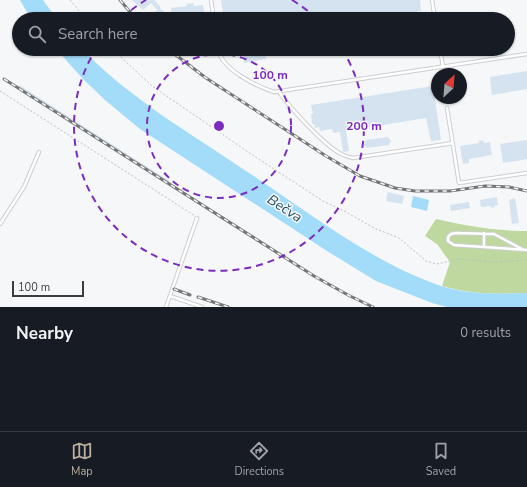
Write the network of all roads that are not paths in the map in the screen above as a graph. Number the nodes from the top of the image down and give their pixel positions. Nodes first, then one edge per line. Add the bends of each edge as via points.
1 (211, 0) edge
2 (432, 0) edge
3 (213, 12) edge
4 (434, 12) edge
5 (527, 54) edge
6 (220, 56) edge
7 (441, 56) edge
8 (514, 56) edge
9 (515, 56) edge
10 (442, 67) junction
11 (279, 92) junction
12 (446, 108) dead end
13 (452, 143) junction
14 (39, 152) dead end
15 (527, 173) edge
16 (197, 218) road end
17 (0, 224) edge
18 (484, 233) junction
19 (484, 247) junction
20 (522, 249) junction
21 (527, 250) edge
22 (170, 296) junction
23 (166, 307) edge
24 (202, 307) edge

1 - 3 lane
2 - 4 lane
5 - 9 lane
6 - 11 lane via 241,75 265,89
7 - 10 lane
8 - 10 lane
10 - 11 lane
11 - 13 lane via 321,138 347,157
12 - 13 lane
13 - 15 lane via 460,183
14 - 17 lane via 24,187
16 - 22 lane
18 - 19 lane
18 - 19 lane via 455,233 449,235 448,239 454,245
18 - 20 lane via 498,236
19 - 20 lane
20 - 21 lane
22 - 23 lane
22 - 24 lane

